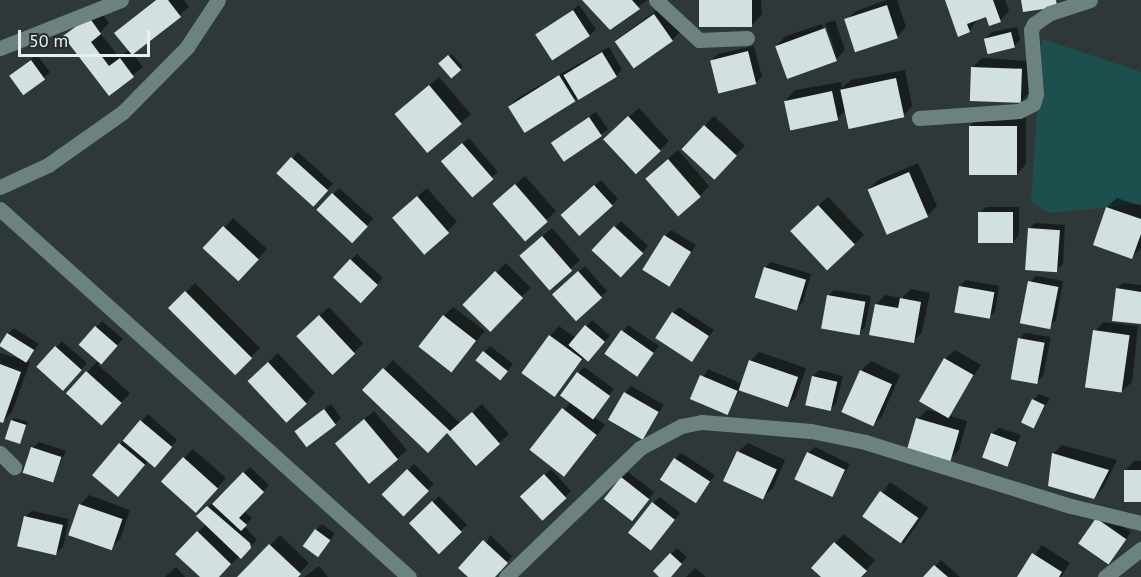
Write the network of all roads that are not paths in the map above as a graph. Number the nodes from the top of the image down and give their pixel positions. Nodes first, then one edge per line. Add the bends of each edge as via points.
1 (121, 0) edge
2 (218, 0) edge
3 (656, 0) edge
4 (1090, 0) edge
5 (747, 38) dead end
6 (0, 48) edge
7 (919, 118) dead end
8 (0, 187) edge
9 (0, 208) edge
10 (0, 453) edge
11 (14, 467) dead end
12 (1141, 523) edge
13 (1141, 549) edge
14 (409, 577) edge
15 (506, 577) edge
16 (1105, 577) edge

1 - 6 street
2 - 8 street via 187,46 123,112 48,165
3 - 5 street via 699,40
4 - 7 street via 1050,13 1034,24 1033,104 1018,111
9 - 14 street
10 - 11 street
12 - 15 street via 1071,506 866,442 811,431 702,422 681,426 640,448
13 - 16 street

